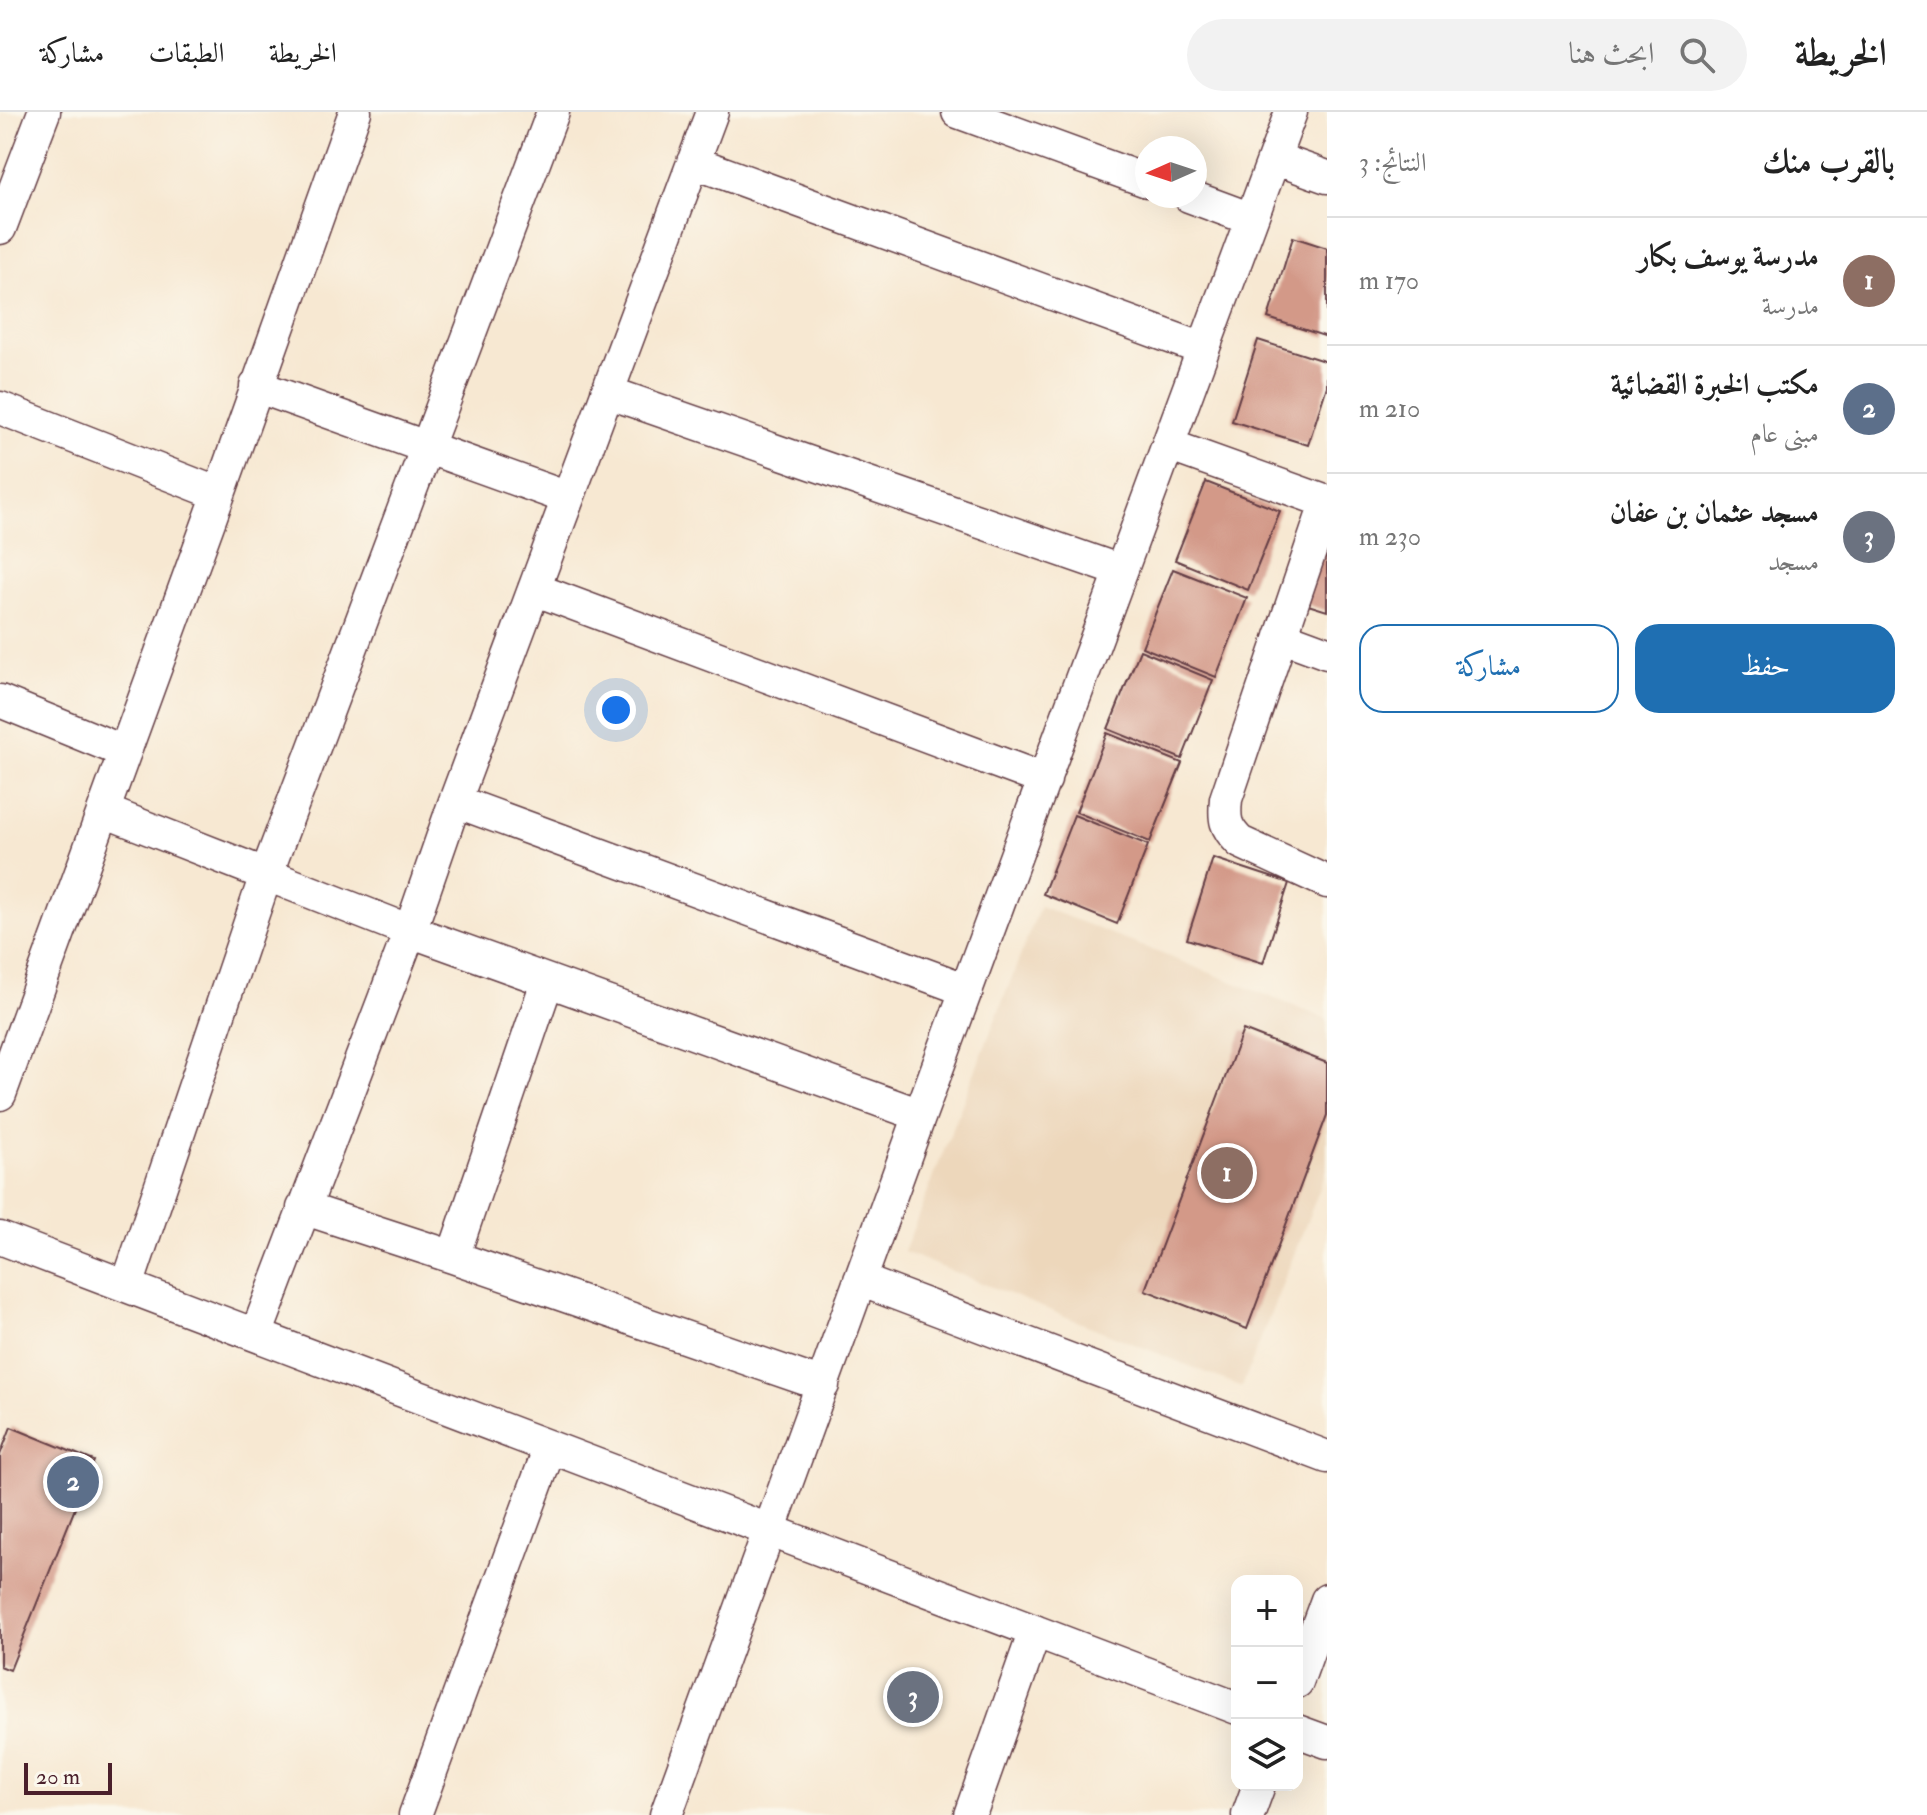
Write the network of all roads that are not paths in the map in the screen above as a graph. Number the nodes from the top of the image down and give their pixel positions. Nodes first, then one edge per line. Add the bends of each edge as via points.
1 (44, 112) edge
2 (355, 112) edge
3 (553, 112) edge
4 (712, 112) edge
5 (958, 112) edge
6 (1291, 112) edge
7 (1274, 158) junction
8 (693, 162) junction
9 (1135, 177) edge
10 (1327, 177) edge
11 (1207, 203) edge
12 (1251, 219) junction
13 (0, 228) edge
14 (1203, 349) junction
15 (256, 386) junction
16 (607, 392) junction
17 (0, 408) edge
18 (1168, 445) junction
19 (426, 447) junction
20 (219, 494) junction
21 (568, 498) junction
22 (1327, 501) edge
23 (1121, 571) junction
24 (534, 589) junction
25 (1281, 636) junction
26 (1327, 653) edge
27 (0, 701) edge
28 (125, 752) junction
29 (1045, 780) junction
30 (455, 801) junction
31 (104, 811) junction
32 (266, 875) junction
33 (1327, 882) edge
34 (410, 931) junction
35 (547, 982) junction
36 (967, 990) junction
37 (0, 1094) edge
38 (920, 1115) junction
39 (303, 1208) junction
40 (0, 1238) edge
41 (453, 1257) junction
42 (860, 1280) junction
43 (127, 1286) junction
44 (256, 1335) junction
45 (823, 1385) junction
46 (550, 1447) junction
47 (1327, 1457) edge
48 (769, 1530) junction
49 (1327, 1600) edge
50 (1035, 1631) junction
51 (1303, 1666) edge
52 (1231, 1706) edge
53 (1303, 1733) edge
54 (1327, 1742) edge
55 (1257, 1791) edge
56 (415, 1815) edge
57 (666, 1815) edge
58 (970, 1815) edge
59 (1248, 1815) edge

1 - 13 street
2 - 15 street
3 - 19 street
4 - 8 street
5 - 9 street
6 - 7 street
7 - 10 street
7 - 12 street
8 - 14 street
8 - 16 street
11 - 12 street
12 - 14 street
14 - 18 street
15 - 19 street
15 - 20 street
16 - 21 street
16 - 23 street
17 - 20 street
18 - 22 street
18 - 23 street
19 - 21 street
19 - 32 street
20 - 28 street
21 - 24 street
22 - 25 street
23 - 29 street
24 - 29 street
24 - 30 street
25 - 26 street
25 - 33 street via 1224,818 1240,842
27 - 28 street
28 - 31 street
29 - 36 street
30 - 34 street
30 - 36 street
31 - 32 street
31 - 37 street
32 - 34 street
32 - 43 street
34 - 35 street
34 - 39 street
35 - 38 street
35 - 41 street
36 - 38 street
38 - 42 street
39 - 41 street
39 - 44 street
40 - 43 street
41 - 45 street
42 - 45 street
42 - 47 street
43 - 44 street
44 - 46 street
45 - 48 street
46 - 48 street
46 - 56 street
48 - 50 street
48 - 57 street
49 - 51 street
50 - 52 street
50 - 58 street
53 - 54 street
55 - 59 street

